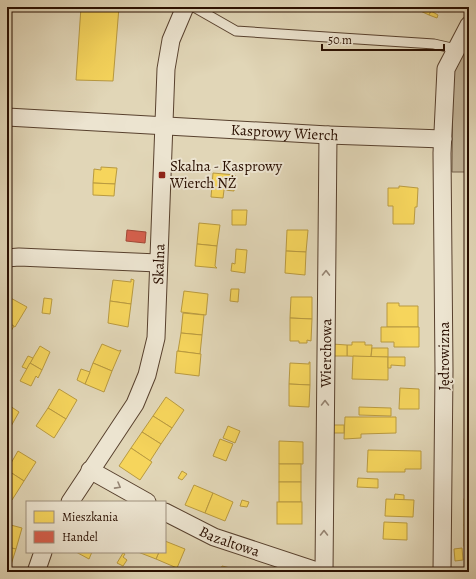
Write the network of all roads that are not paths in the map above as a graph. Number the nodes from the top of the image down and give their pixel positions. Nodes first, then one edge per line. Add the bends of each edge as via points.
1 (185, 7) edge
2 (194, 7) edge
3 (469, 25) edge
4 (456, 49) junction
5 (7, 117) edge
6 (163, 125) junction
7 (328, 135) junction
8 (443, 139) junction
9 (7, 258) edge
10 (158, 263) junction
11 (90, 470) junction
12 (71, 501) edge
13 (145, 501) edge
14 (166, 513) edge
15 (43, 553) edge
16 (36, 572) edge
17 (320, 572) edge
18 (324, 572) edge
19 (442, 572) edge

1 - 6 street, Skalna via 170,48 166,69
2 - 4 lane via 236,31 434,44
3 - 4 street
4 - 8 street via 446,69
5 - 6 street, Kasprowy Wierch
6 - 7 street, Kasprowy Wierch
6 - 10 street, Skalna
7 - 8 street, Kasprowy Wierch
18 -> 7 street, Wierchowa
8 - 19 street, Jędrowizna
9 - 10 street
10 - 11 street, Skalna via 156,338 147,375 134,404
11 - 12 street, Skalna
11 -> 13 street
14 - 17 street, Bazaltowa via 214,537
15 - 16 street

